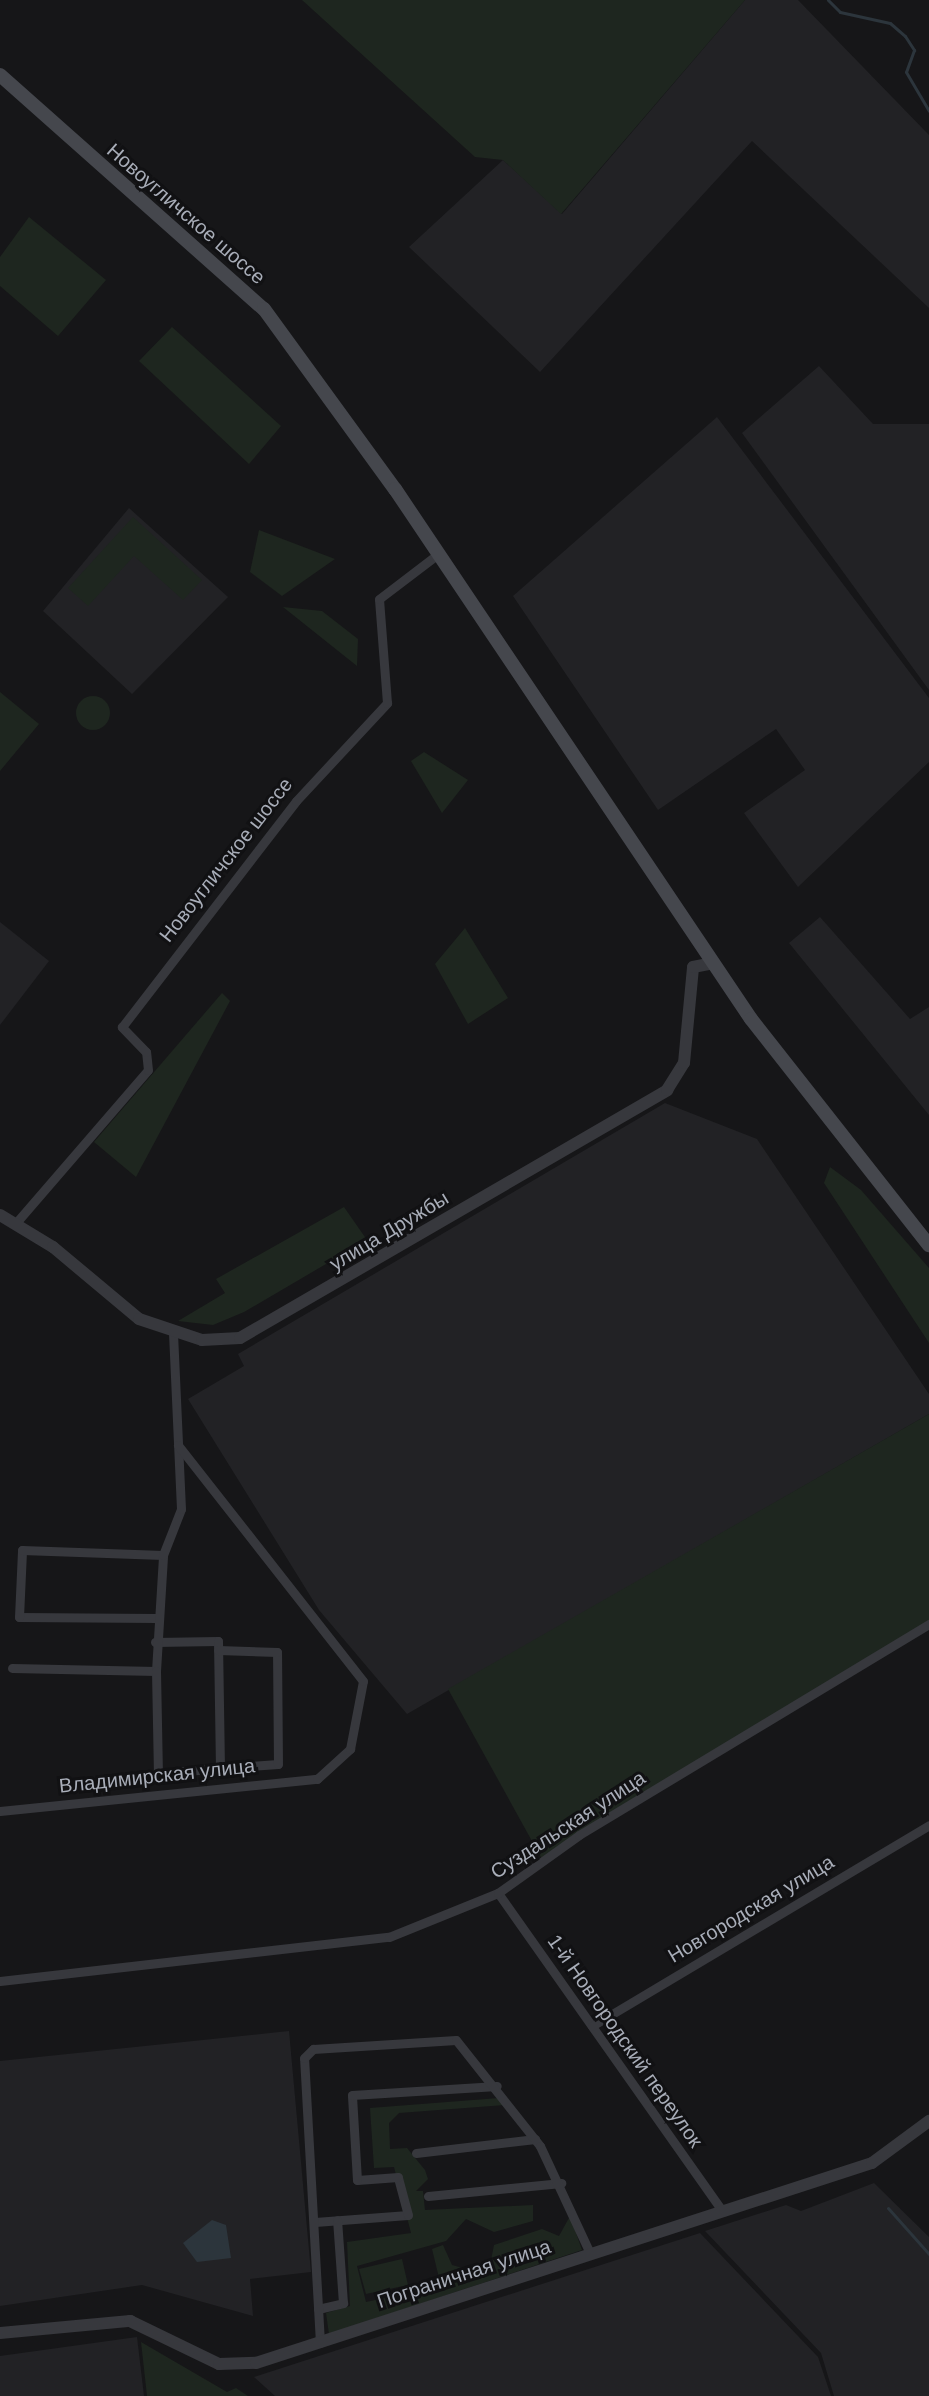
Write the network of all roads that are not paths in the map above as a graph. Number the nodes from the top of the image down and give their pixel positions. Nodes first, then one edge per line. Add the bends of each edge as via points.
1 (0, 75) edge
2 (438, 554) junction
3 (698, 941) junction
4 (714, 963) junction
5 (693, 967) junction
6 (0, 1215) edge
7 (15, 1224) junction
8 (929, 1245) edge
9 (173, 1333) junction
10 (178, 1445) junction
11 (163, 1555) junction
12 (156, 1618) junction
13 (929, 1624) edge
14 (155, 1642) junction
15 (218, 1650) junction
16 (12, 1668) dead end
17 (156, 1671) junction
18 (220, 1768) junction
19 (0, 1811) edge
20 (929, 1825) edge
21 (498, 1893) junction
22 (0, 1981) edge
23 (592, 2026) junction
24 (497, 2086) junction
25 (929, 2121) edge
26 (535, 2139) junction
27 (416, 2153) dead end
28 (561, 2183) junction
29 (428, 2196) dead end
30 (722, 2211) junction
31 (337, 2220) junction
32 (315, 2222) junction
33 (590, 2253) junction
34 (318, 2309) junction
35 (0, 2333) edge
36 (320, 2343) junction

1 - 2 main road, Новоугличское шоссе via 264,309
2 - 3 main road, Новоугличское шоссе
2 - 7 street, Новоугличское шоссе via 379,599 387,703 296,801 122,1027 146,1052 148,1070
3 - 4 main road, Новоугличское шоссе
3 - 5 street, улица Дружбы
4 - 5 street
4 - 8 main road, Новоугличское шоссе
5 - 9 street, улица Дружбы via 684,1063 667,1090 254,1333 221,1341
6 - 7 street, улица Дружбы
7 - 9 street, улица Дружбы via 131,1315
9 - 10 street
10 - 11 street via 181,1509
10 - 19 street, Владимирская улица via 363,1681 350,1749 317,1779
11 - 12 street
11 - 12 street via 22,1550 19,1617
12 - 14 street
13 - 21 street, Суздальская улица via 579,1835
14 - 15 street via 218,1641
14 - 17 street
15 - 18 street
15 - 18 street via 277,1652 278,1764
16 - 17 street
17 - 18 street via 158,1773
20 - 23 street, Новгородская улица
21 - 22 street, Суздальская улица via 389,1937
21 - 23 street, 1-й Новгородский переулок
23 - 30 street, 1-й Новгородский переулок
24 - 26 street
24 - 31 street via 352,2095 357,2180 398,2177 408,2215
24 - 32 street via 456,2040 313,2049 304,2058
25 - 30 street, Пограничная улица via 872,2163
26 - 27 street
26 - 28 street
28 - 29 street
28 - 33 street
30 - 33 street, Пограничная улица
31 - 32 street
31 - 34 street via 343,2303
32 - 34 street
33 - 36 street, Пограничная улица
34 - 36 street
35 - 36 street, Пограничная улица via 130,2321 231,2366

